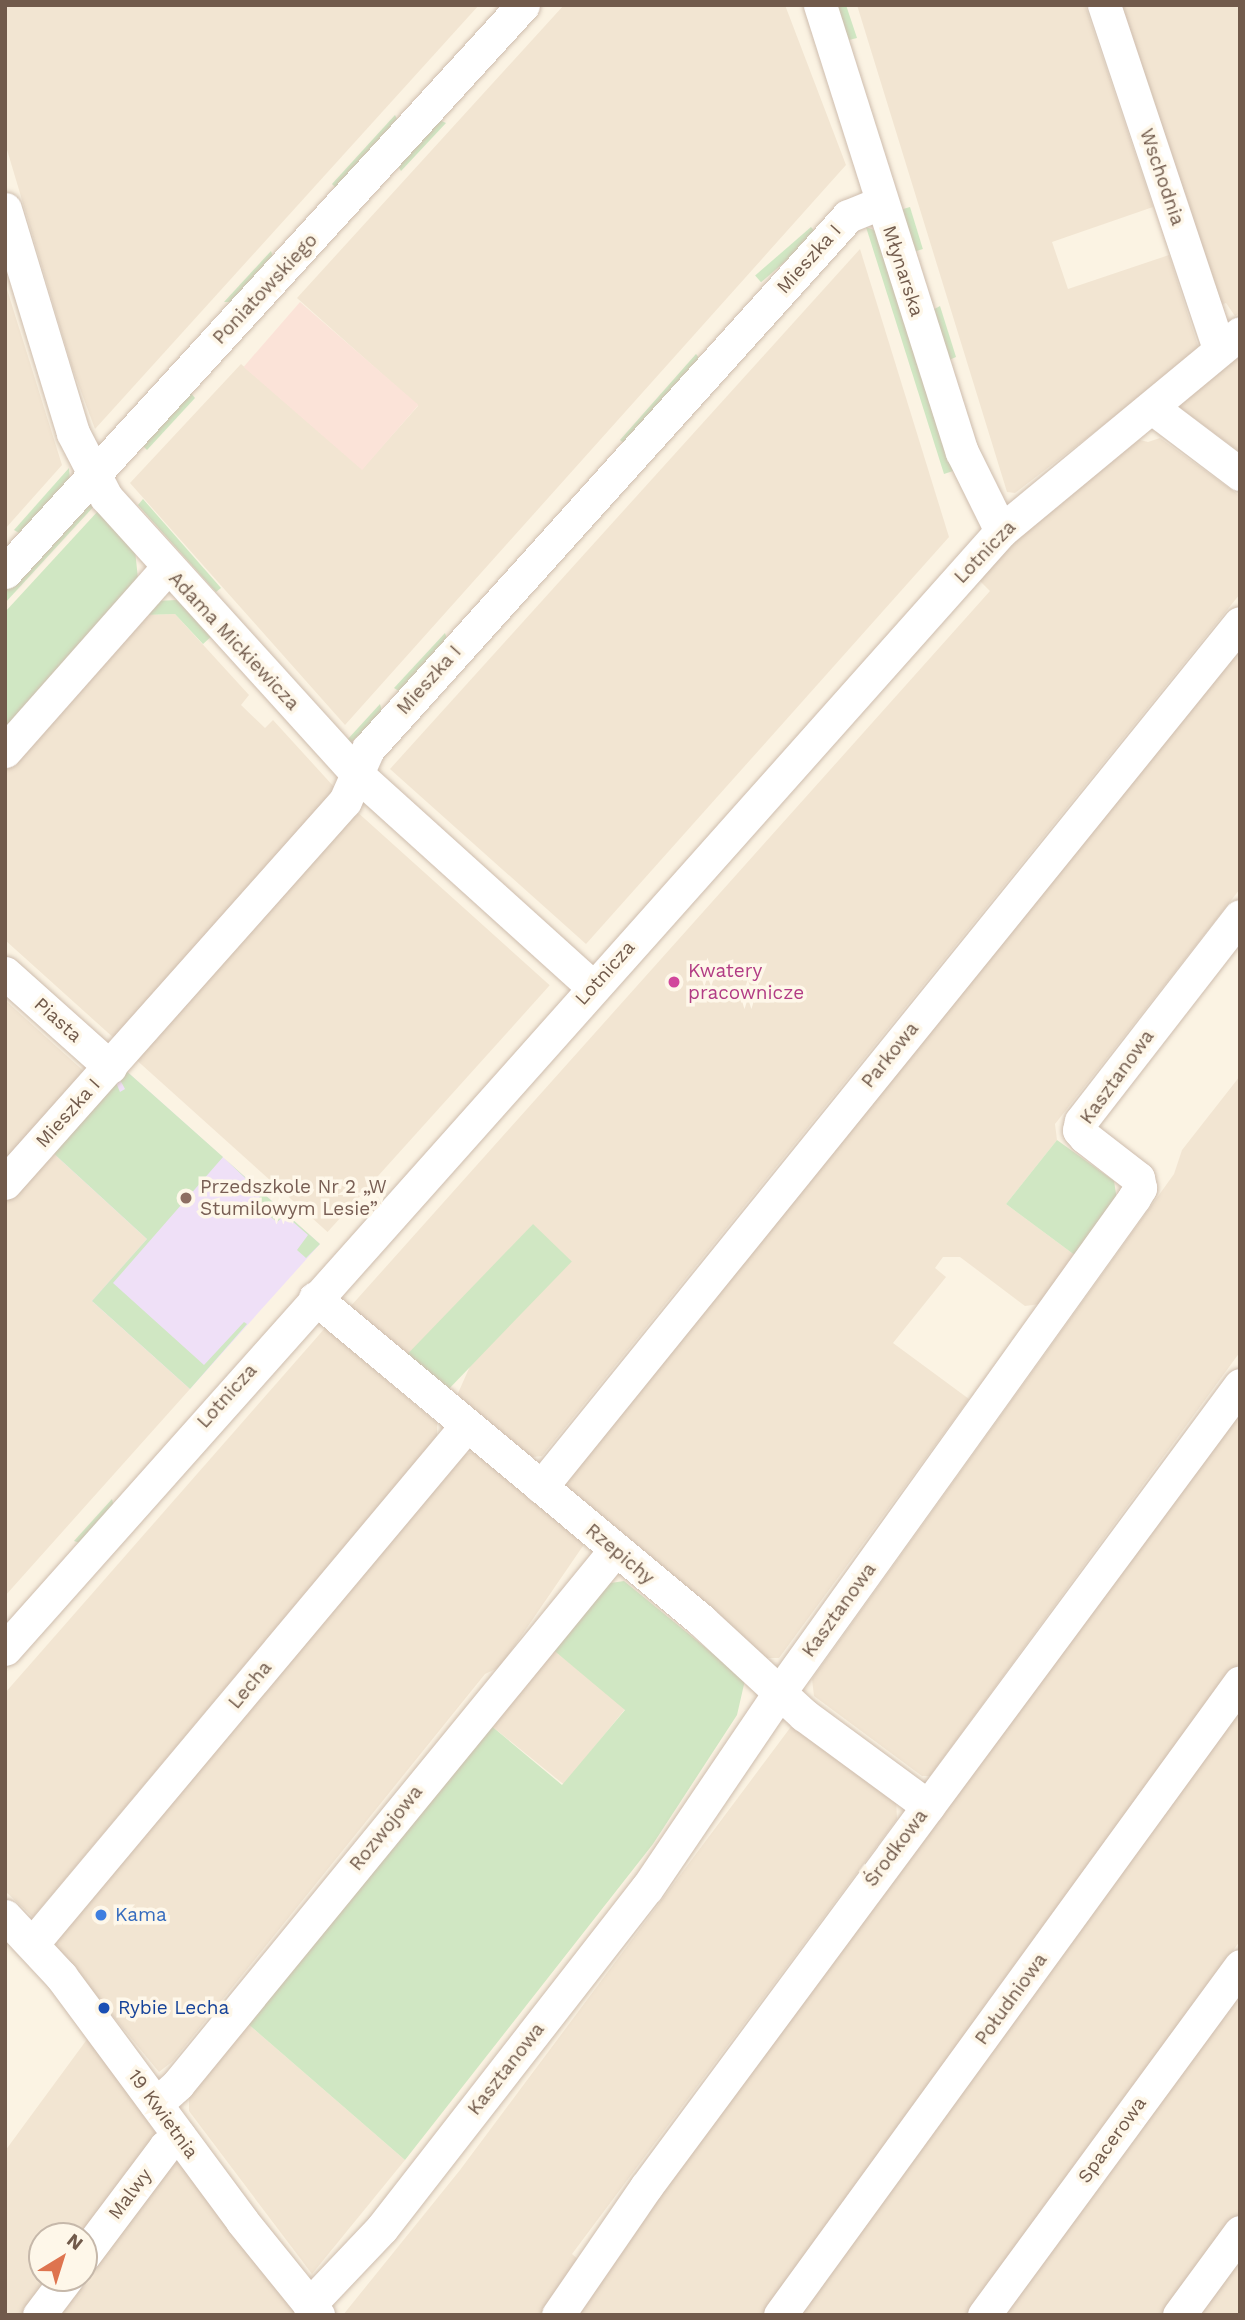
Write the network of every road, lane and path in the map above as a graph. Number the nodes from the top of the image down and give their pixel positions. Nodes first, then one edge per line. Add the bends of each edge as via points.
1 (523, 5) edge
2 (820, 5) edge
3 (1104, 5) edge
4 (881, 203) junction
5 (5, 209) edge
6 (1229, 341) edge
7 (1154, 409) junction
8 (1240, 474) edge
9 (92, 476) junction
10 (1001, 531) junction
11 (167, 568) junction
12 (5, 572) edge
13 (1240, 623) edge
14 (5, 751) edge
15 (357, 774) junction
16 (1240, 916) edge
17 (5, 973) edge
18 (593, 987) junction
19 (110, 1067) junction
20 (5, 1183) edge
21 (315, 1298) junction
22 (1240, 1385) edge
23 (466, 1426) junction
24 (541, 1487) junction
25 (615, 1550) junction
26 (5, 1649) edge
27 (1240, 1682) edge
28 (779, 1693) junction
29 (928, 1806) junction
30 (5, 1916) edge
31 (33, 1943) junction
32 (1240, 1966) edge
33 (156, 2104) junction
34 (179, 2136) junction
35 (1240, 2232) edge
36 (98, 2236) edge
37 (56, 2292) edge
38 (314, 2310) edge
39 (39, 2315) edge
40 (558, 2315) edge
41 (780, 2315) edge
42 (984, 2315) edge
43 (1179, 2315) edge

1 - 9 street, Poniatowskiego
2 - 4 street, Młynarska
3 - 6 street, Wschodnia
4 - 10 street, Młynarska via 962,452
4 - 15 street, Mieszka I via 848,216 368,748
5 - 9 street, Adama Mickiewicza via 73,433
6 - 7 street, Lotnicza
7 - 8 street
7 - 10 street, Lotnicza
9 - 11 street, Adama Mickiewicza
9 - 12 street, Poniatowskiego
10 - 18 street, Lotnicza
11 - 14 street
11 - 15 street, Adama Mickiewicza
13 - 24 street, Parkowa
15 - 18 street, Adama Mickiewicza
15 - 19 street, Mieszka I via 345,800
16 - 28 street, Kasztanowa via 1081,1121 1079,1130 1085,1137 1138,1178 1135,1198
17 - 19 street, Piasta
18 - 21 street, Lotnicza
19 - 20 street, Mieszka I
21 - 23 street, Rzepichy
21 - 26 street, Lotnicza
22 - 29 street, Środkowa
23 - 24 street, Rzepichy
23 - 31 street, Lecha
24 - 25 street, Rzepichy
25 - 28 street, Rzepichy
25 - 33 street, Rozwojowa via 178,2084
27 - 41 street, Południowa
28 - 29 street, Rzepichy
28 - 38 street, Kasztanowa via 647,1888
29 - 40 street, Środkowa via 646,2187
30 - 31 street, 19 Kwietnia
31 - 33 street, 19 Kwietnia
32 - 42 street, Spacerowa
33 - 34 street, 19 Kwietnia
34 - 36 street, Malwy via 165,2147
34 - 38 street, 19 Kwietnia
35 - 43 street
37 - 39 street

